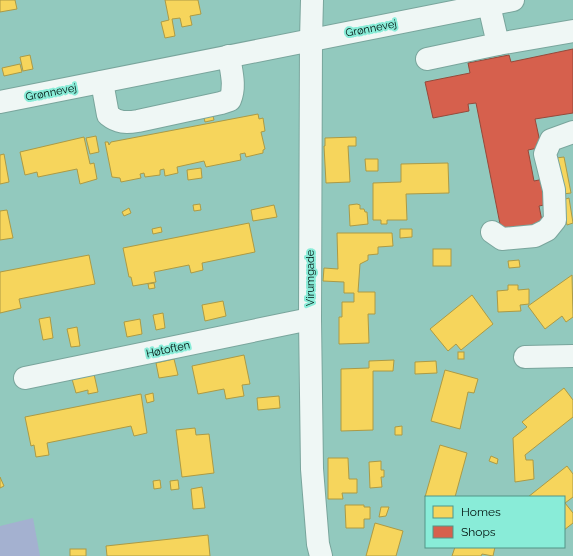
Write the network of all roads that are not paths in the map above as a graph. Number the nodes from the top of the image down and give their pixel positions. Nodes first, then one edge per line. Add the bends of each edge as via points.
1 (312, 0) edge
2 (513, 0) edge
3 (489, 5) junction
4 (573, 31) edge
5 (311, 40) junction
6 (498, 44) junction
7 (228, 56) junction
8 (427, 59) dead end
9 (102, 82) junction
10 (0, 102) edge
11 (573, 132) edge
12 (492, 232) dead end
13 (310, 319) junction
14 (573, 356) edge
15 (525, 358) dead end
16 (25, 378) dead end
17 (321, 556) edge

1 - 5 street, Virumgade
2 - 3 street, Grønnevej
3 - 5 street, Grønnevej
3 - 6 street
4 - 6 street
5 - 7 street, Grønnevej
5 - 13 street, Virumgade
6 - 8 street
7 - 9 street, Grønnevej
7 - 9 street via 233,85 230,100 138,121 115,121 108,115
9 - 10 street, Grønnevej
11 - 12 street via 551,140 545,154 554,190 556,220 547,230 536,236 502,239
13 - 16 street, Høtoften
13 - 17 street, Virumgade via 312,469
14 - 15 street

